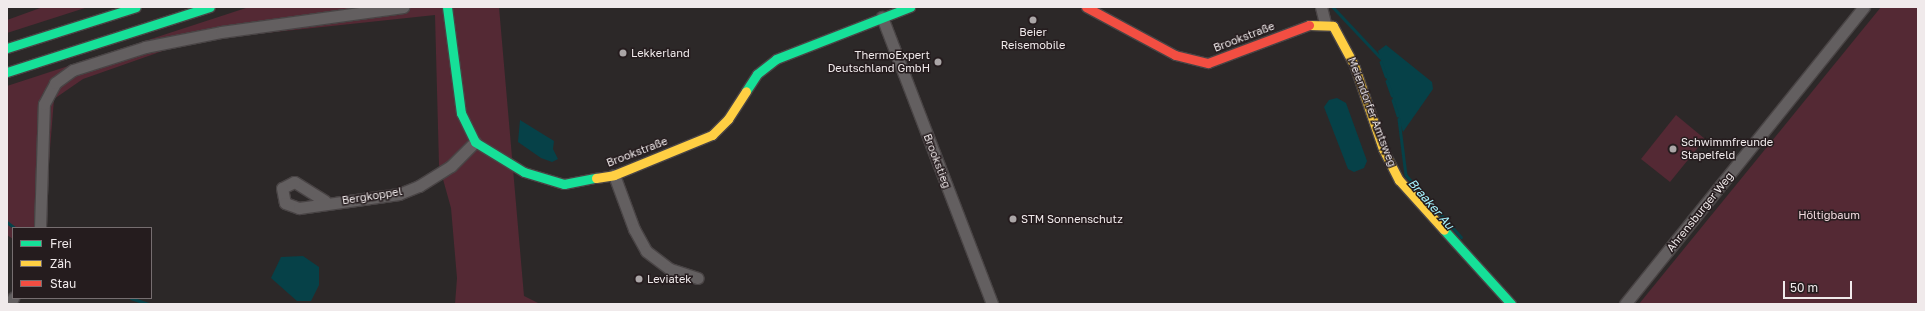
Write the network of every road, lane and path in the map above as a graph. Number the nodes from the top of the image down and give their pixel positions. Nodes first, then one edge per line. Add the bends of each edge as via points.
1 (136, 7) edge
2 (210, 7) edge
3 (403, 7) edge
4 (447, 7) edge
5 (910, 7) edge
6 (1086, 7) edge
7 (1321, 7) edge
8 (1864, 7) edge
9 (882, 17) junction
10 (1325, 23) junction
11 (7, 48) edge
12 (7, 72) edge
13 (475, 142) junction
14 (614, 175) junction
15 (325, 202) dead end
16 (40, 227) edge
17 (698, 278) dead end
18 (992, 304) edge
19 (1511, 304) edge
20 (1625, 304) edge

1 - 11 main road
2 - 12 main road
3 - 16 street via 221,32 145,47 73,70 55,83 44,104
4 - 13 main road via 461,113
5 - 9 main road, Brookstraße
6 - 10 main road, Brookstraße via 1174,55 1208,63 1310,24
7 - 10 street
8 - 20 street, Ahrensburger Weg
9 - 14 main road, Brookstraße via 776,59 757,74 728,119 712,135
9 - 18 street, Brookstieg
10 - 19 main road, Meiendorfer Amtsweg via 1338,31 1351,59 1383,149 1399,180
13 - 14 main road, Brookstraße via 524,172 553,182 582,182
13 - 15 street, Bergkoppel via 451,166 418,186 398,194
14 - 17 street via 634,229 646,251 670,269

